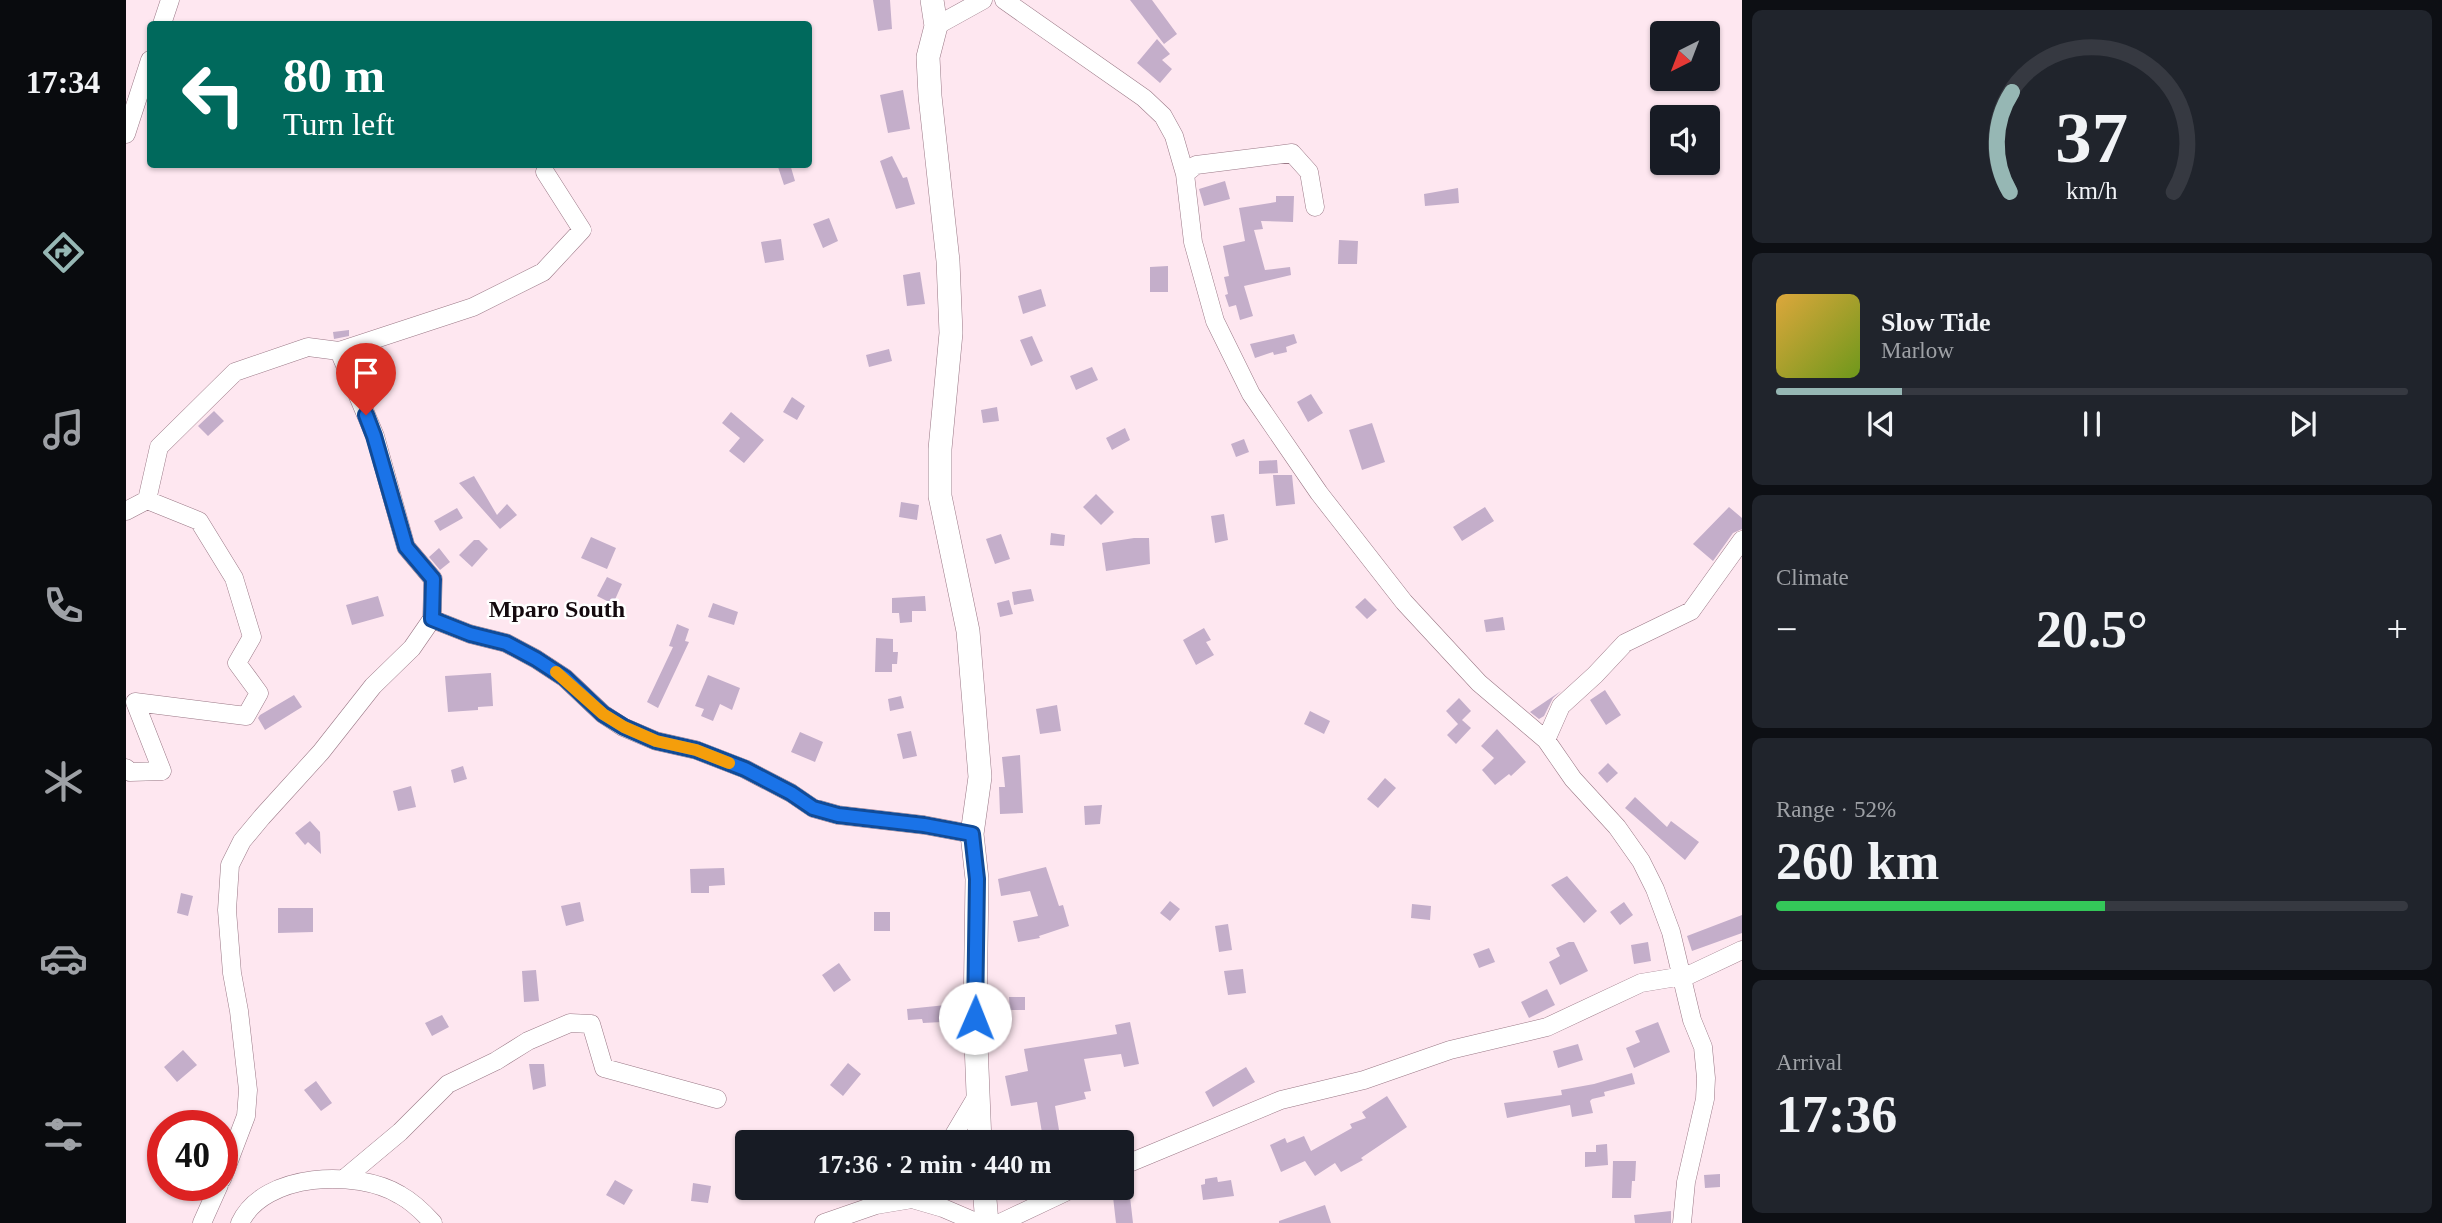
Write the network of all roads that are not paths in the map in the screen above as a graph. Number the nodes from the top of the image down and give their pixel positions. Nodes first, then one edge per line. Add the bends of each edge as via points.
1 (170, 0) edge
2 (932, 0) edge
3 (983, 0) edge
4 (1004, 0) edge
5 (163, 21) edge
6 (936, 26) junction
7 (147, 69) edge
8 (126, 134) edge
9 (545, 172) dead end
10 (1185, 174) junction
11 (1315, 207) dead end
12 (339, 351) junction
13 (147, 500) junction
14 (126, 512) edge
15 (1742, 540) edge
16 (432, 619) junction
17 (1546, 740) junction
18 (126, 768) edge
19 (972, 834) junction
20 (1742, 950) edge
21 (1682, 975) junction
22 (976, 1096) junction
23 (717, 1099) dead end
24 (956, 1130) edge
25 (979, 1130) edge
26 (238, 1136) edge
27 (1134, 1161) edge
28 (345, 1178) junction
29 (893, 1200) edge
30 (926, 1200) edge
31 (985, 1200) edge
32 (1049, 1200) edge
33 (212, 1201) edge
34 (202, 1223) edge
35 (240, 1223) edge
36 (433, 1223) edge
37 (824, 1223) edge
38 (978, 1223) edge
39 (987, 1223) edge
40 (1000, 1223) edge
41 (1682, 1223) edge

1 - 5 street
2 - 6 street
3 - 6 street
4 - 10 street via 1163,116
6 - 19 street via 929,57 930,96 951,333 940,496 968,631 980,777
7 - 8 street
9 - 12 street via 582,230 542,272 473,307
10 - 11 street via 1196,164 1293,153 1309,172
10 - 17 street via 1193,242 1215,321 1251,394 1319,493 1404,602 1479,683
12 - 13 street via 308,347 235,372 159,447
12 - 16 street via 374,436 406,547 433,579
13 - 14 street
13 - 18 street via 199,521 234,578 252,636 236,663 259,693 246,716 135,702 162,771 130,772
15 - 17 street via 1691,611 1625,643 1561,706
16 - 19 street via 506,643 536,659 624,727 745,769 813,808
16 - 26 street via 412,648 373,686 261,817 230,865 231,961 248,1090
17 - 21 street via 1641,861 1671,932
19 - 22 street via 977,879
20 - 21 street
21 - 27 street via 1641,983 1547,1027 1281,1100
21 - 41 street via 1703,1047 1706,1079
22 - 24 street
22 - 25 street
23 - 28 street via 604,1068 591,1024 570,1023 448,1084
28 - 35 street via 278,1188 261,1197
28 - 36 street via 399,1194
29 - 37 street
30 - 38 street
31 - 39 street
32 - 40 street
33 - 34 street

